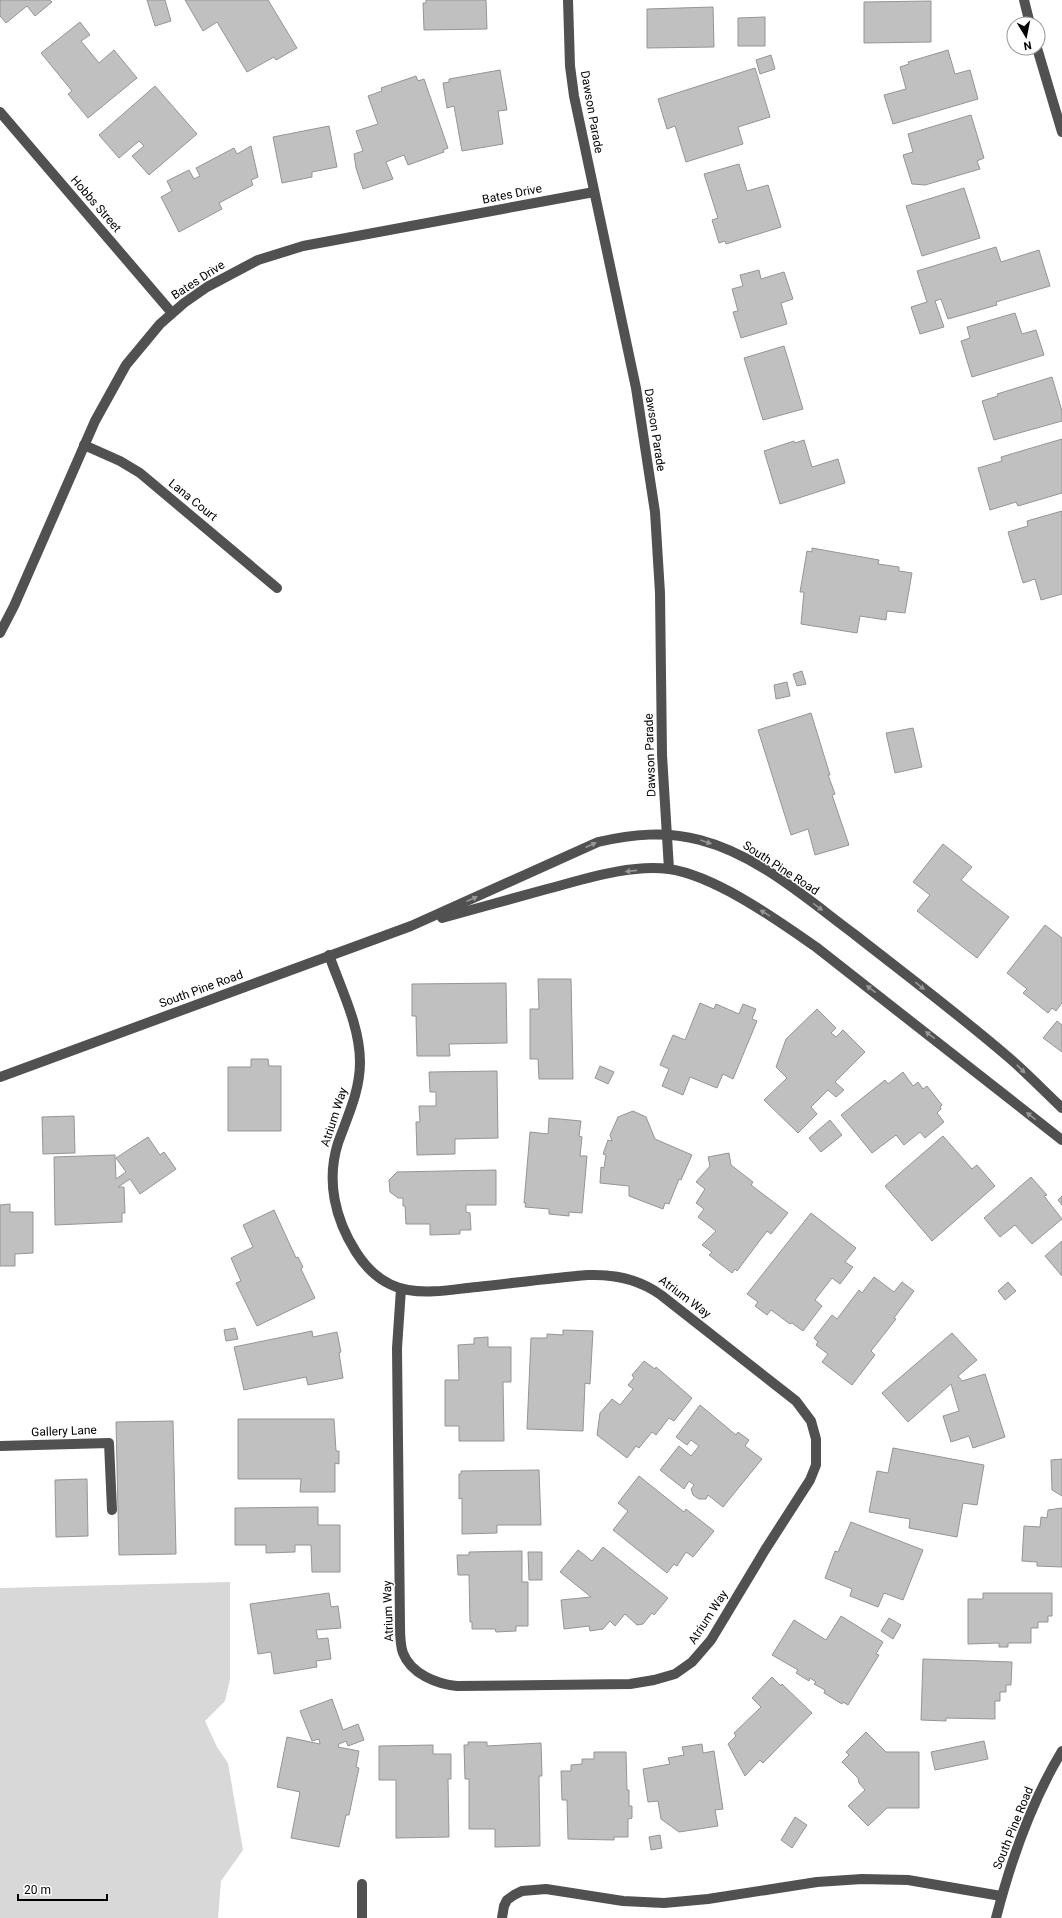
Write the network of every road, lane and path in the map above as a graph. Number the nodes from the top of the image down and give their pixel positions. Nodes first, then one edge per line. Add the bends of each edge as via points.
1 (568, 0) edge
2 (1024, 0) edge
3 (1028, 16) edge
4 (1039, 56) edge
5 (0, 112) edge
6 (1062, 132) edge
7 (594, 192) junction
8 (172, 313) junction
9 (84, 444) junction
10 (277, 588) dead end
11 (0, 633) edge
12 (668, 834) junction
13 (670, 869) junction
14 (411, 926) junction
15 (329, 955) junction
16 (0, 1077) edge
17 (1062, 1108) edge
18 (1062, 1140) edge
19 (401, 1289) junction
20 (0, 1446) edge
21 (112, 1510) dead end
22 (1062, 1751) edge
23 (362, 1884) dead end
24 (1001, 1896) junction
25 (362, 1918) edge
26 (502, 1918) edge
27 (996, 1918) edge

1 - 7 street, Dawson Parade via 572,81
2 - 3 street
4 - 6 street
5 - 8 street, Hobbs Street
7 - 8 street, Bates Drive via 325,242 270,255 207,287
7 - 12 street, Dawson Parade via 636,388 657,534 662,755
8 - 9 street, Bates Drive via 148,337 126,365
9 - 10 street, Lana Court via 140,473
9 - 11 street, Bates Drive
12 - 13 street, Dawson Parade
14 -> 12 street, South Pine Road via 598,842 628,835
12 -> 17 street, South Pine Road via 701,840 730,851 786,884 1008,1056
13 -> 14 street, South Pine Road via 605,874
18 -> 13 street, South Pine Road via 779,921 701,878
14 - 15 street, South Pine Road
15 - 16 street, South Pine Road
15 - 19 street, Atrium Way via 355,1029 360,1060 358,1089 338,1144 334,1164 335,1203 349,1239 364,1263 378,1277
19 - 19 street, Atrium Way via 432,1291 594,1275 633,1280 661,1295 802,1407 812,1426 817,1447 816,1465 810,1480 710,1640 699,1656 684,1669 666,1677 630,1684 457,1686 428,1678 407,1660 401,1645 400,1625 397,1348
20 - 21 street, Gallery Lane via 109,1443
22 - 24 street, South Pine Road via 1029,1816
23 - 25 street
24 - 26 street via 908,1880 862,1878 664,1903 623,1901 546,1889 522,1891 514,1895 507,1900
24 - 27 street, South Pine Road

